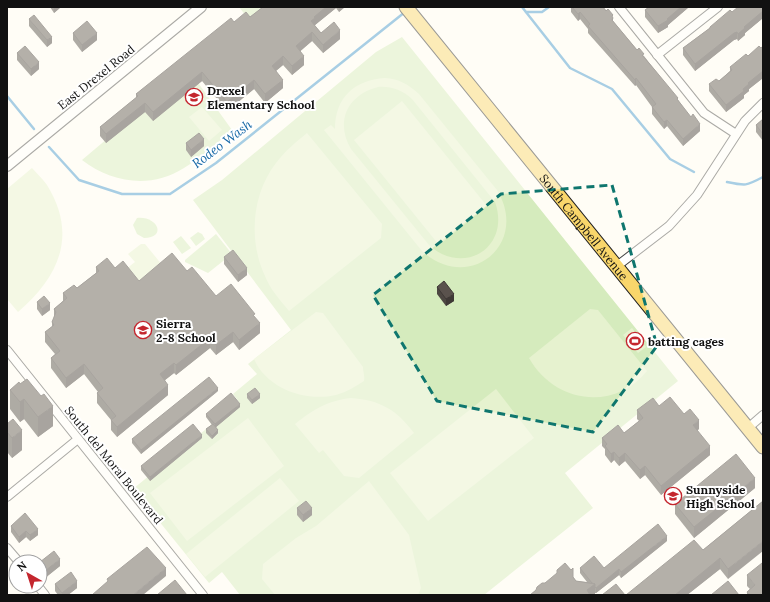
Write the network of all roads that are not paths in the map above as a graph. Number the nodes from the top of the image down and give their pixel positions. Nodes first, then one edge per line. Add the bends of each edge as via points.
1 (201, 7) edge
2 (406, 7) edge
3 (619, 7) edge
4 (718, 7) edge
5 (657, 54) junction
6 (763, 103) edge
7 (736, 134) junction
8 (7, 166) edge
9 (617, 266) junction
10 (7, 350) edge
11 (763, 415) edge
12 (748, 428) junction
13 (78, 439) junction
14 (763, 447) edge
15 (7, 497) edge
16 (203, 595) edge

1 - 8 street, East Drexel Road
2 - 9 main road, South Campbell Avenue
3 - 5 street
4 - 5 street
5 - 7 street via 704,113
6 - 7 street
7 - 9 street via 697,195 669,226
9 - 12 main road, South Campbell Avenue
10 - 13 street, South del Moral Boulevard
11 - 12 street
12 - 14 main road, South Campbell Avenue
13 - 15 street
13 - 16 street, South del Moral Boulevard

